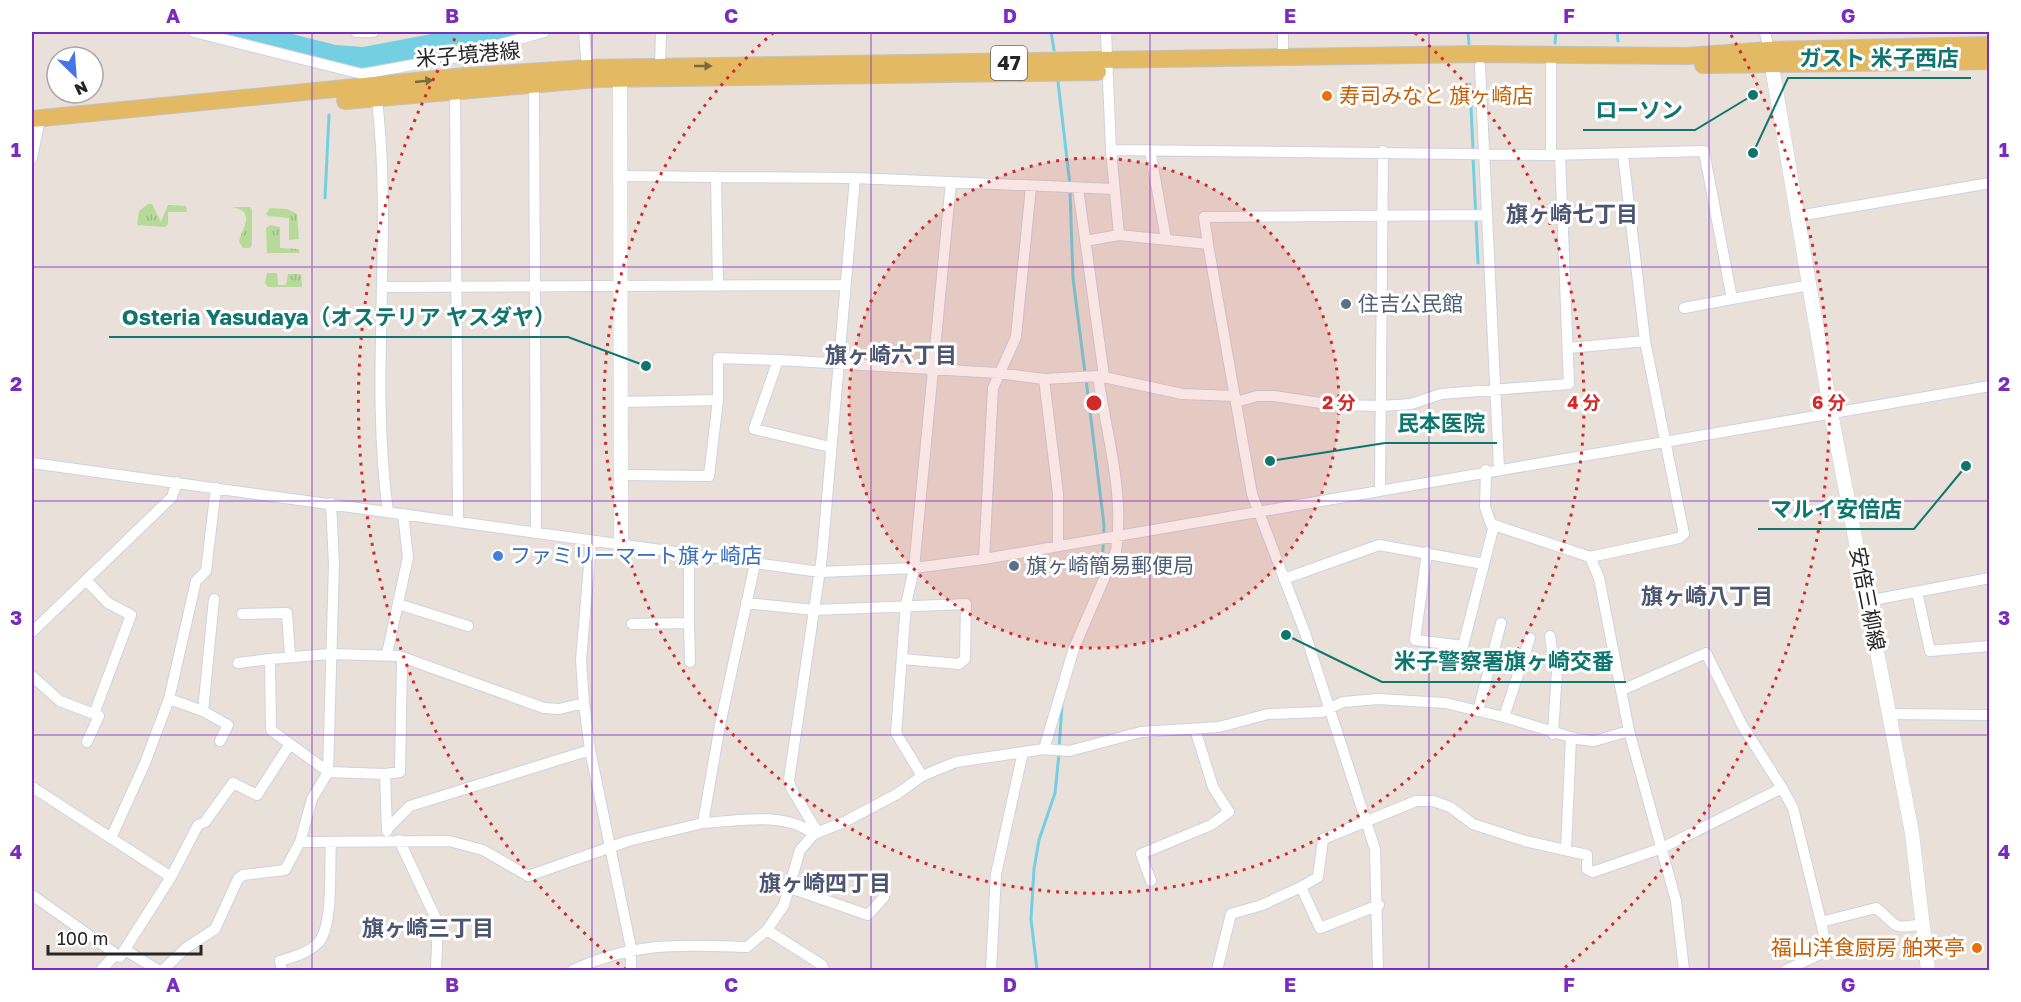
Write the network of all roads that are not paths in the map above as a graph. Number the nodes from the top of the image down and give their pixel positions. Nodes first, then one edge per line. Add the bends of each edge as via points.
1 (194, 32) edge
2 (356, 32) edge
3 (373, 32) edge
4 (544, 32) edge
5 (584, 32) edge
6 (661, 32) edge
7 (1106, 32) edge
8 (1283, 32) edge
9 (1765, 32) edge
10 (1989, 45) edge
11 (1283, 57) junction
12 (1771, 58) junction
13 (1989, 61) edge
14 (1551, 65) junction
15 (660, 66) junction
16 (1107, 66) junction
17 (1480, 66) junction
18 (587, 69) junction
19 (620, 74) junction
20 (534, 83) junction
21 (376, 91) junction
22 (455, 92) junction
23 (35, 124) edge
24 (1111, 150) junction
25 (1150, 150) junction
26 (1383, 151) junction
27 (1484, 154) junction
28 (1556, 155) junction
29 (1623, 155) junction
30 (32, 158) edge
31 (620, 176) junction
32 (716, 177) junction
33 (855, 178) junction
34 (951, 182) junction
35 (1989, 183) edge
36 (1031, 187) junction
37 (1078, 188) junction
38 (1114, 189) junction
39 (1382, 215) junction
40 (1486, 215) junction
41 (1797, 216) junction
42 (1119, 235) junction
43 (1166, 239) junction
44 (1085, 241) junction
45 (1208, 244) junction
46 (844, 285) junction
47 (1810, 285) junction
48 (621, 286) junction
49 (718, 286) junction
50 (382, 287) junction
51 (456, 287) junction
52 (536, 287) junction
53 (1732, 299) junction
54 (1684, 308) dead end
55 (1645, 341) junction
56 (1569, 348) junction
57 (778, 360) junction
58 (839, 365) junction
59 (932, 370) junction
60 (998, 373) junction
61 (1101, 376) junction
62 (1044, 379) junction
63 (1989, 386) edge
64 (1494, 390) junction
65 (1235, 399) junction
66 (718, 400) junction
67 (621, 402) junction
68 (1382, 406) junction
69 (1831, 413) junction
70 (1664, 441) junction
71 (830, 447) junction
72 (32, 463) edge
73 (1498, 468) junction
74 (1486, 471) junction
75 (621, 475) junction
76 (177, 482) junction
77 (216, 488) junction
78 (1380, 489) junction
79 (331, 503) junction
80 (1259, 511) junction
81 (388, 512) junction
82 (403, 514) junction
83 (458, 521) junction
84 (1494, 525) junction
85 (536, 533) junction
86 (1118, 536) junction
87 (591, 542) junction
88 (621, 544) junction
89 (1058, 545) junction
90 (1426, 552) junction
91 (689, 555) junction
92 (1590, 557) junction
93 (984, 559) junction
94 (755, 564) junction
95 (1484, 564) junction
96 (914, 568) junction
97 (820, 572) junction
98 (1989, 578) edge
99 (1284, 579) junction
100 (86, 580) junction
101 (1917, 592) junction
102 (214, 599) dead end
103 (1867, 601) junction
104 (746, 603) junction
105 (398, 604) junction
106 (906, 605) junction
107 (814, 610) junction
108 (242, 614) dead end
109 (688, 623) junction
110 (1501, 623) dead end
111 (632, 624) dead end
112 (468, 626) dead end
113 (32, 632) edge
114 (1550, 636) dead end
115 (1530, 638) dead end
116 (1989, 646) edge
117 (330, 654) junction
118 (387, 654) junction
119 (290, 656) junction
120 (402, 658) junction
121 (270, 659) junction
122 (902, 659) junction
123 (690, 662) dead end
124 (238, 663) dead end
125 (32, 676) edge
126 (1622, 690) junction
127 (169, 699) junction
128 (584, 703) junction
129 (1329, 707) junction
130 (202, 711) junction
131 (1479, 711) junction
132 (94, 714) junction
133 (1890, 714) junction
134 (1989, 715) edge
135 (1504, 717) junction
136 (1195, 729) junction
137 (1629, 731) junction
138 (1553, 734) junction
139 (1571, 738) junction
140 (220, 741) dead end
141 (87, 742) dead end
142 (290, 744) junction
143 (1044, 749) junction
144 (590, 750) junction
145 (1023, 752) junction
146 (328, 770) junction
147 (386, 774) junction
148 (922, 776) junction
149 (32, 787) edge
150 (1782, 788) junction
151 (703, 823) junction
152 (1367, 823) junction
153 (387, 834) junction
154 (814, 834) junction
155 (111, 838) junction
156 (399, 840) junction
157 (300, 842) junction
158 (331, 843) junction
159 (610, 846) junction
160 (1662, 848) junction
161 (1566, 849) junction
162 (171, 877) junction
163 (1151, 881) dead end
164 (1301, 886) junction
165 (790, 888) junction
166 (32, 895) edge
167 (884, 897) dead end
168 (1379, 905) junction
169 (1821, 922) junction
170 (1923, 924) junction
171 (767, 930) junction
172 (631, 948) junction
173 (120, 952) junction
174 (101, 970) edge
175 (161, 970) edge
176 (282, 970) edge
177 (436, 970) edge
178 (573, 970) edge
179 (631, 970) edge
180 (824, 970) edge
181 (991, 970) edge
182 (1217, 970) edge
183 (1378, 970) edge
184 (1684, 970) edge
185 (1786, 970) edge
186 (1928, 970) edge

1 - 4 street via 362,74 457,57
2 - 3 street
5 - 18 street
6 - 15 street
7 - 16 street
8 - 11 street
9 - 12 street
10 - 12 main road, 米子境港線 / 47
11 - 12 main road, 米子境港線 / 47 via 1479,54
11 - 16 main road, 米子境港線 / 47
12 - 13 main road, 米子境港線 / 47
12 - 14 main road, 米子境港線 / 47
12 - 41 street, 安倍三柳線
14 - 17 main road, 米子境港線 / 47
14 - 28 street
15 -> 16 main road, 米子境港線 / 47
15 - 19 main road, 米子境港線 / 47
16 - 17 main road, 米子境港線 / 47
16 - 19 main road, 米子境港線 / 47
16 - 24 street
17 - 27 street
18 - 19 main road, 米子境港線 / 47
21 -> 18 main road, 米子境港線 / 47
19 - 20 main road, 米子境港線 / 47
19 - 31 street
20 - 22 main road, 米子境港線 / 47
20 - 52 street
21 - 22 main road, 米子境港線 / 47
21 - 23 main road, 米子境港線 / 47
21 - 50 street via 382,156
22 - 51 street
23 - 30 street
24 - 25 street
24 - 38 street
25 - 26 street
25 - 43 street
26 - 27 street
26 - 39 street
27 - 28 street
27 - 40 street
28 - 29 street
28 - 56 street
29 - 53 street via 1704,151
29 - 55 street
31 - 32 street
31 - 48 street
32 - 33 street
32 - 49 street
33 - 34 street
33 - 46 street
34 - 36 street
34 - 59 street
35 - 41 street
36 - 37 street
36 - 60 street via 1016,337
37 - 38 street
37 - 44 street
38 - 42 street
39 - 40 street
39 - 45 street via 1204,217
39 - 68 street
40 - 64 street
41 - 47 street, 安倍三柳線
42 - 43 street
42 - 44 street
43 - 45 street
44 - 61 street
45 - 65 street
46 - 49 street
46 - 58 street
47 - 53 street
47 - 69 street, 安倍三柳線
48 - 49 street
48 - 52 street
48 - 67 street
50 - 51 street
50 - 81 street via 381,458
51 - 52 street
51 - 83 street
52 - 85 street
53 - 54 street
55 - 56 street
55 - 70 street
56 - 64 street via 1569,384
57 - 58 street
57 - 66 street via 718,358
57 - 71 street via 754,429
58 - 59 street
58 - 71 street
59 - 60 street
59 - 96 street
60 - 62 street
60 - 93 street via 993,388
61 - 62 street
61 - 65 street via 1182,394
61 - 86 street via 1117,497
62 - 89 street via 1058,494
63 - 69 street
64 - 68 street via 1441,394 1411,404
64 - 73 street
65 - 68 street via 1274,396 1346,406
65 - 80 street via 1252,494
66 - 67 street
66 - 75 street via 709,476
67 - 75 street
68 - 78 street
69 - 70 street
69 - 103 street, 安倍三柳線
70 - 73 street
70 - 92 street via 1684,534
71 - 97 street
72 - 76 street
73 - 74 street
74 - 78 street
74 - 84 street via 1485,507
75 - 88 street
76 - 77 street
76 - 100 street via 172,497
77 - 79 street
77 - 127 street via 206,571 196,581
78 - 80 street
79 - 81 street
79 - 117 street via 334,564
80 - 86 street
80 - 99 street
81 - 82 street
82 - 83 street
82 - 105 street via 408,557
83 - 85 street
84 - 92 street
84 - 95 street
85 - 87 street
86 - 89 street
86 - 143 street via 1116,551 1074,648
87 - 88 street
87 - 128 street via 581,660
88 - 91 street
89 - 93 street
90 - 95 street
90 - 95 street via 1414,640 1463,646
90 - 99 street via 1379,545
91 - 94 street
91 - 109 street
92 - 126 street via 1599,578
93 - 96 street
94 - 97 street
94 - 104 street
96 - 97 street
96 - 106 street
97 - 107 street
98 - 101 street
99 - 129 street
100 - 113 street
100 - 132 street via 108,603 131,615
101 - 103 street
101 - 116 street via 1930,651
102 - 130 street
103 - 133 street, 安倍三柳線
104 - 107 street
104 - 151 street
105 - 112 street
105 - 118 street
106 - 107 street
106 - 122 street
106 - 122 street via 966,604 965,659 959,664
107 - 154 street via 789,780 815,828
108 - 119 street via 287,613
109 - 111 street
109 - 123 street
110 - 131 street
114 - 138 street via 1552,650 1558,656
115 - 135 street
117 - 118 street
117 - 119 street
117 - 146 street
118 - 120 street
119 - 121 street
120 - 128 street via 544,708
120 - 147 street via 400,772
121 - 124 street
121 - 142 street via 271,730
122 - 148 street via 897,733
125 - 132 street via 60,701
126 - 137 street
126 - 150 street via 1706,652 1742,725
127 - 130 street
127 - 155 street
128 - 144 street
129 - 131 street via 1378,699 1445,703
129 - 136 street via 1322,712 1268,714
129 - 152 street
130 - 140 street via 228,725
131 - 135 street
132 - 141 street via 99,716
133 - 134 street
133 - 170 street, 安倍三柳線 via 1912,833
135 - 138 street
136 - 143 street via 1141,732 1069,751
136 - 163 street via 1213,787 1228,812 1210,825 1141,854
137 - 139 street via 1593,741
137 - 160 street
138 - 139 street
139 - 161 street
142 - 146 street
142 - 162 street via 257,795 233,783 205,822 198,825
143 - 145 street
144 - 153 street via 410,806
144 - 159 street
145 - 148 street via 956,762
145 - 181 street via 996,874
146 - 147 street
146 - 157 street via 312,799
147 - 153 street
148 - 154 street via 897,794
149 - 155 street
150 - 160 street
150 - 169 street via 1793,808
151 - 154 street via 787,822
151 - 159 street
152 - 161 street via 1416,801 1433,801 1450,807 1473,824
152 - 164 street via 1323,839 1318,877
152 - 168 street via 1376,849
153 - 156 street
153 - 158 street
154 - 165 street via 800,850
155 - 162 street
156 - 159 street via 449,841 470,846 528,876
156 - 177 street via 438,923
157 - 158 street
157 - 175 street via 285,870 238,879 215,929
158 - 176 street via 327,930 306,952 280,961
159 - 172 street
160 - 161 street via 1593,872 1587,869 1587,855
160 - 184 street via 1676,901
162 - 173 street
164 - 168 street via 1320,928
164 - 182 street via 1232,914
165 - 167 street via 868,915
165 - 171 street
166 - 173 street
168 - 183 street
169 - 170 street via 1876,908 1893,926
169 - 185 street via 1827,951
170 - 186 street, 安倍三柳線
171 - 172 street via 747,946
171 - 180 street
172 - 178 street
172 - 179 street
173 - 174 street
173 - 175 street

